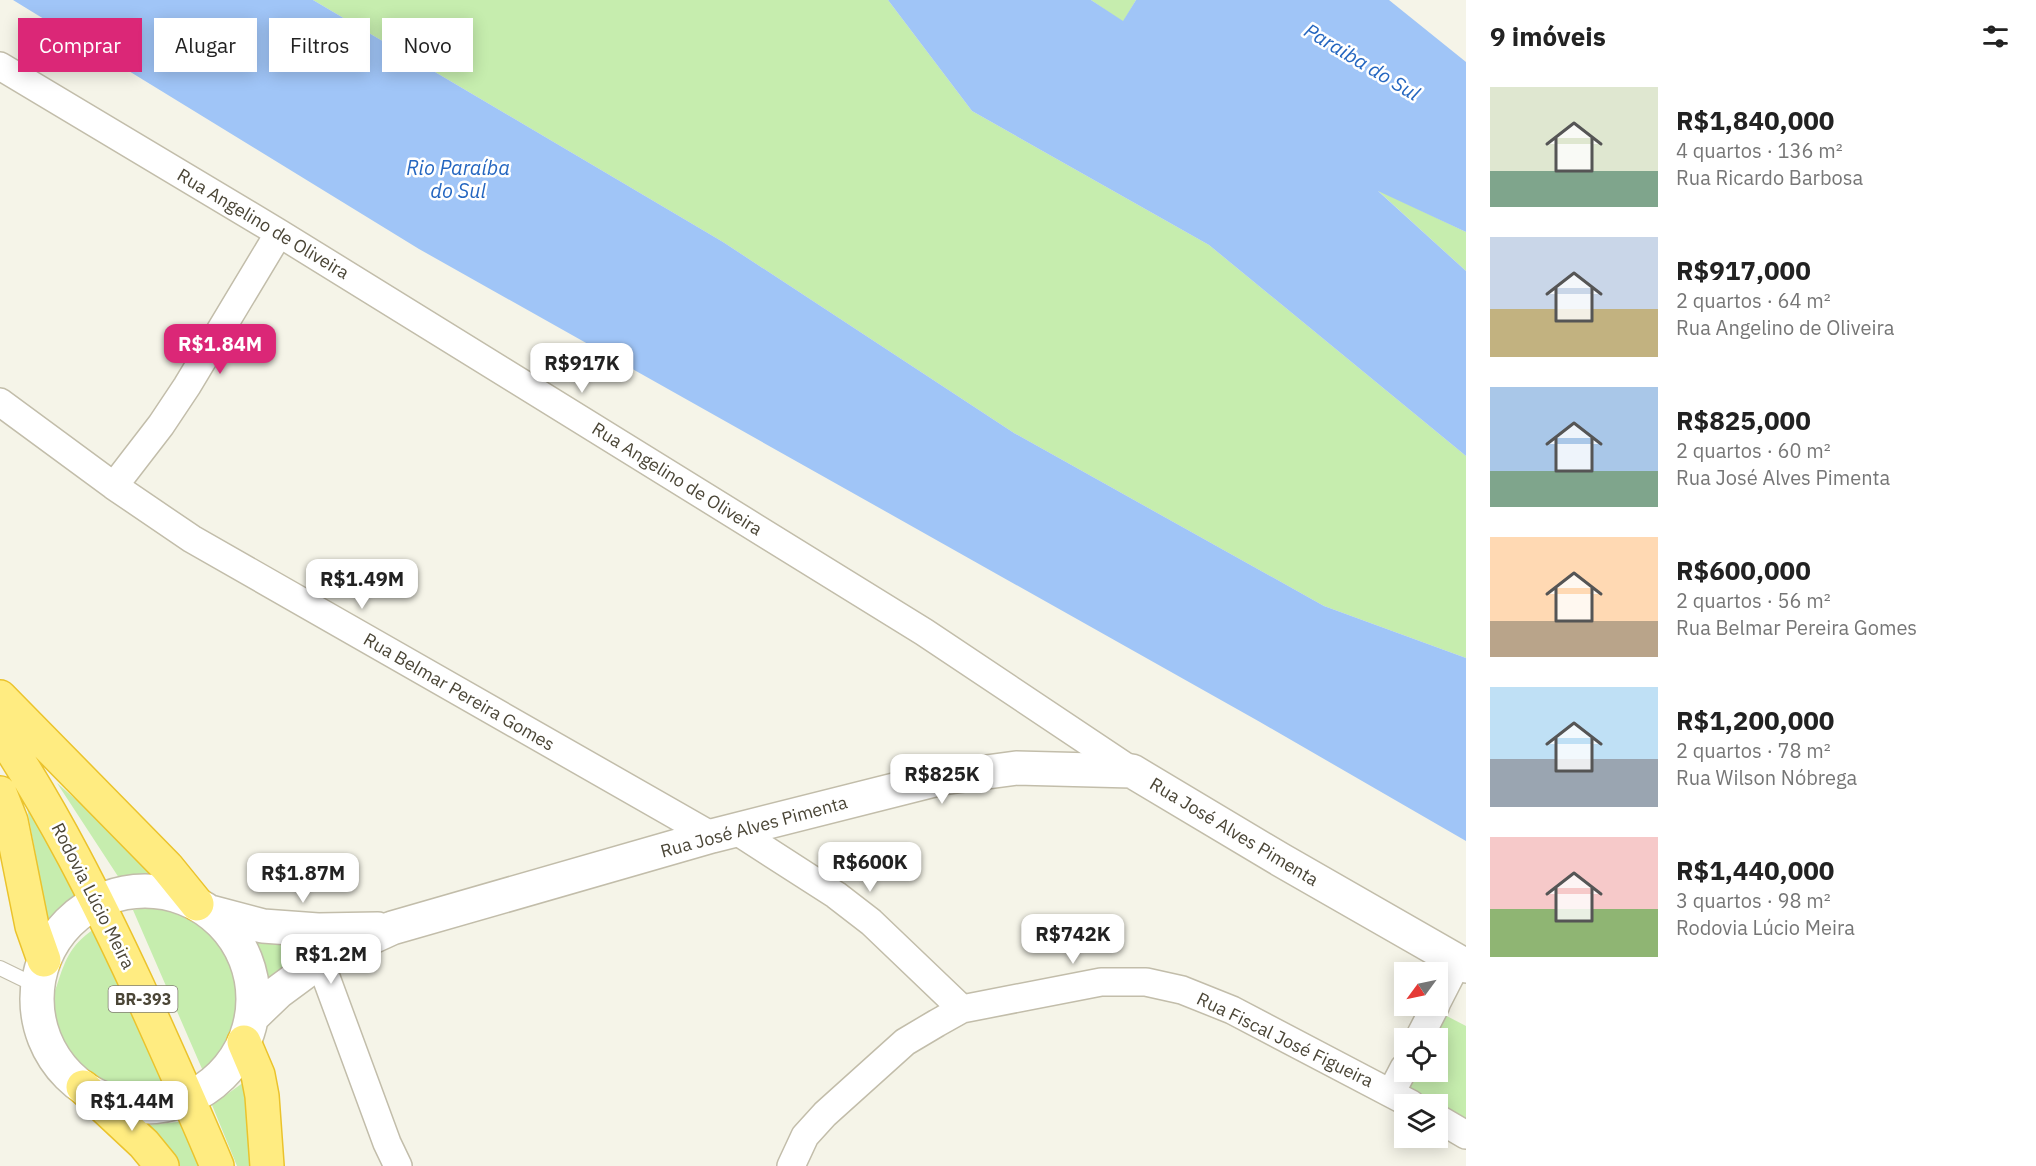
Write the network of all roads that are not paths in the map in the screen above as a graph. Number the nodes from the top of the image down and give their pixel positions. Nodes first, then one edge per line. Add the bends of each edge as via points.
1 (0, 66) edge
2 (279, 234) junction
3 (0, 402) edge
4 (114, 486) junction
5 (0, 697) edge
6 (0, 732) edge
7 (1132, 771) junction
8 (0, 793) edge
9 (724, 833) junction
10 (98, 901) junction
11 (203, 908) junction
12 (392, 928) junction
13 (320, 961) junction
14 (1462, 963) edge
15 (0, 968) edge
16 (40, 973) junction
17 (1448, 985) edge
18 (962, 1009) junction
19 (248, 1029) junction
20 (83, 1087) junction
21 (1394, 1094) edge
22 (189, 1098) junction
23 (1448, 1124) edge
24 (1466, 1134) edge
25 (162, 1166) edge
26 (217, 1166) edge
27 (267, 1166) edge
28 (398, 1166) edge
29 (791, 1166) edge

1 - 2 street, Rua Angelino de Oliveira
2 - 4 street via 181,396
2 - 7 street, Rua Angelino de Oliveira via 924,632
3 - 4 street, Rua Belmar Pereira Gomes
4 - 9 street, Rua Belmar Pereira Gomes via 202,545
5 - 11 highway
6 - 10 highway, Rodovia Lúcio Meira / BR-393
7 - 9 street, Rua José Alves Pimenta via 1016,768 942,778
7 - 14 street, Rua José Alves Pimenta
8 - 16 highway via 11,821
9 - 12 street, Rua José Alves Pimenta
9 - 18 street, Rua Belmar Pereira Gomes via 836,895 871,922
10 - 11 street, Rua José Alves Pimenta via 147,890 173,894
10 - 16 street, Rua José Alves Pimenta via 75,916 57,936
10 - 22 highway, Rodovia Lúcio Meira / BR-393
11 - 12 street, Rua José Alves Pimenta via 263,926 318,930
11 - 19 street via 224,926 245,959 253,997
12 - 13 street, Rua José Alves Pimenta
13 - 19 street, Rua José Alves Pimenta via 284,987
13 - 28 street
14 - 17 street
15 - 16 lane
16 - 20 street, Rua José Alves Pimenta via 38,1014 44,1035 59,1064
18 - 21 street, Rua Fiscal José Figueira via 1101,982 1146,982 1182,990 1232,1011
18 - 29 street, Rua Fiscal José Figueira via 905,1042 825,1114 805,1136
19 - 22 street, Rua José Alves Pimenta via 234,1060 222,1075
19 - 27 highway via 262,1096
20 - 22 street, Rua José Alves Pimenta via 107,1100 134,1106 153,1107
20 - 25 highway
22 - 26 highway, Rodovia Lúcio Meira / BR-393
23 - 24 street

